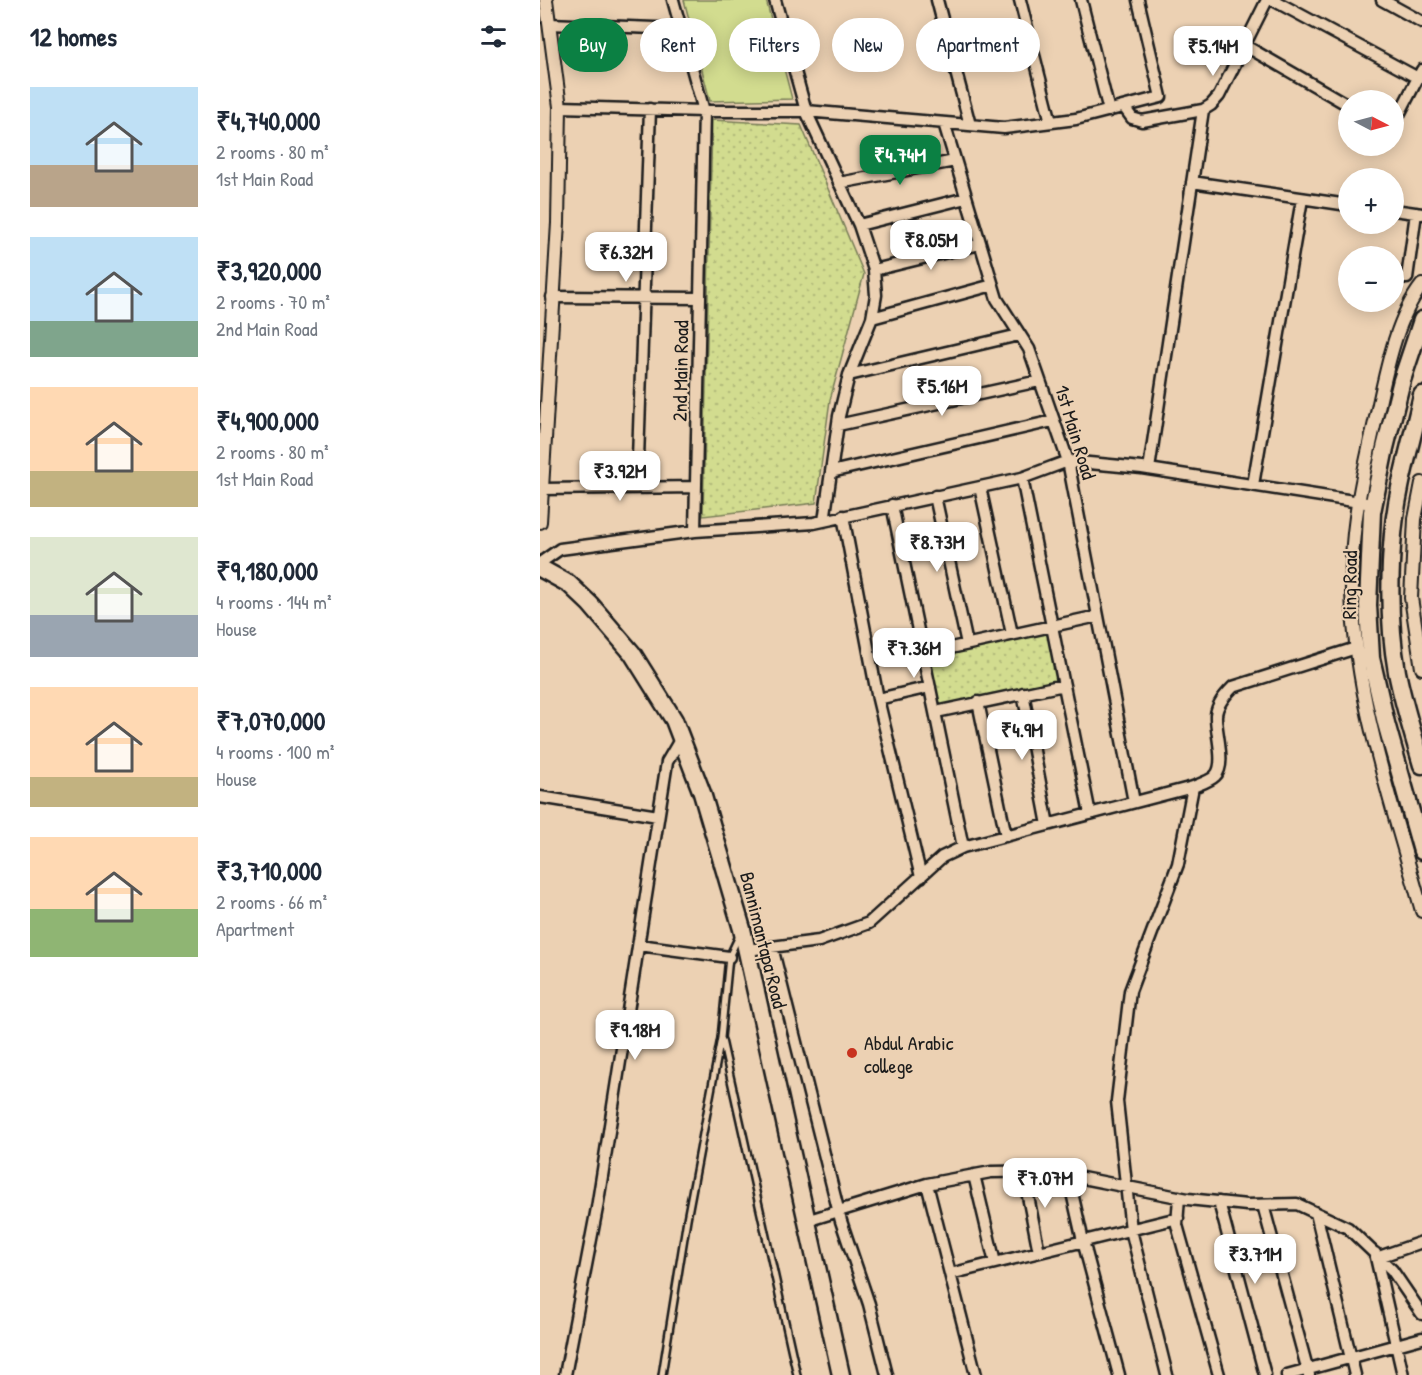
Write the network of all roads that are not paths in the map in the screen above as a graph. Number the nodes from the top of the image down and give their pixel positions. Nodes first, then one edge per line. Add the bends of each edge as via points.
1 (546, 0) edge
2 (673, 0) edge
3 (775, 0) edge
4 (937, 0) edge
5 (1020, 0) edge
6 (1081, 0) edge
7 (1138, 0) edge
8 (1267, 0) edge
9 (1273, 0) edge
10 (1382, 0) edge
11 (678, 18) edge
12 (1422, 22) edge
13 (549, 24) junction
14 (640, 27) edge
15 (1244, 45) junction
16 (693, 72) edge
17 (1420, 74) edge
18 (1338, 99) edge
19 (1404, 105) edge
20 (560, 107) junction
21 (1124, 107) junction
22 (650, 109) junction
23 (1203, 110) junction
24 (704, 111) junction
25 (806, 111) junction
26 (1109, 111) junction
27 (1051, 122) junction
28 (944, 123) junction
29 (970, 125) junction
30 (955, 161) junction
31 (1192, 182) junction
32 (839, 183) junction
33 (966, 198) junction
34 (1302, 199) junction
35 (1338, 204) edge
36 (1404, 211) edge
37 (1419, 213) edge
38 (859, 225) junction
39 (980, 244) junction
40 (874, 270) junction
41 (1407, 278) dead end
42 (993, 285) junction
43 (1422, 285) edge
44 (552, 297) junction
45 (644, 298) junction
46 (700, 298) junction
47 (872, 318) junction
48 (1422, 320) edge
49 (1020, 335) junction
50 (849, 375) junction
51 (1039, 381) junction
52 (1422, 395) edge
53 (1053, 421) junction
54 (838, 425) junction
55 (1068, 461) junction
56 (1149, 469) junction
57 (831, 472) junction
58 (1022, 478) junction
59 (1422, 483) edge
60 (1253, 485) junction
61 (980, 486) junction
62 (696, 487) junction
63 (637, 488) junction
64 (543, 489) junction
65 (935, 496) junction
66 (1365, 503) junction
67 (892, 505) junction
68 (843, 516) junction
69 (824, 521) junction
70 (540, 522) edge
71 (695, 531) junction
72 (540, 563) edge
73 (540, 568) edge
74 (1098, 616) junction
75 (1052, 625) junction
76 (1012, 634) junction
77 (967, 644) junction
78 (1356, 648) junction
79 (923, 654) junction
80 (1422, 668) edge
81 (1064, 685) junction
82 (930, 687) junction
83 (1023, 693) junction
84 (878, 699) junction
85 (978, 702) junction
86 (936, 712) junction
87 (681, 738) junction
88 (1422, 765) edge
89 (1193, 787) junction
90 (540, 796) edge
91 (1134, 802) junction
92 (1090, 814) junction
93 (658, 816) junction
94 (1048, 825) junction
95 (1006, 836) junction
96 (963, 847) junction
97 (1422, 851) edge
98 (921, 877) junction
99 (1422, 911) edge
100 (742, 929) junction
101 (639, 945) junction
102 (772, 947) junction
103 (747, 950) junction
104 (729, 957) junction
105 (721, 1038) junction
106 (1023, 1172) junction
107 (974, 1175) junction
108 (1068, 1175) junction
109 (927, 1184) junction
110 (1126, 1188) junction
111 (1179, 1197) junction
112 (1219, 1202) junction
113 (1263, 1204) junction
114 (839, 1209) junction
115 (1316, 1213) junction
116 (1178, 1218) junction
117 (806, 1221) junction
118 (1131, 1230) junction
119 (1083, 1241) junction
120 (1422, 1242) edge
121 (1039, 1252) junction
122 (1377, 1255) junction
123 (995, 1263) junction
124 (950, 1274) junction
125 (1422, 1314) edge
126 (1422, 1338) edge
127 (1395, 1345) junction
128 (1350, 1357) junction
129 (1308, 1372) edge
130 (565, 1375) edge
131 (662, 1375) edge
132 (797, 1375) edge
133 (841, 1375) edge
134 (887, 1375) edge
135 (976, 1375) edge
136 (1119, 1375) edge
137 (1167, 1375) edge
138 (1219, 1375) edge
139 (1264, 1375) edge
140 (1287, 1375) edge
141 (1355, 1375) edge
142 (1403, 1375) edge

1 - 13 street
2 - 11 street, 2nd Main Road
3 - 25 street
4 - 29 street
5 - 27 street
6 - 26 street
7 - 21 street via 1161,97
8 - 15 street
9 - 17 street
10 - 12 street
13 - 14 street
13 - 20 street
15 - 18 street
15 - 23 street via 1219,96
16 - 24 street, 2nd Main Road
17 - 19 street
20 - 22 street
20 - 44 street
21 - 23 street via 1132,118 1142,122
21 - 26 street
22 - 24 street
22 - 45 street
23 - 31 street
24 - 25 street
24 - 46 street, 2nd Main Road
25 - 28 street
25 - 32 street
26 - 27 street
27 - 29 street via 1004,128
28 - 29 street
28 - 30 street, 1st Main Road
30 - 32 street
30 - 33 street, 1st Main Road
31 - 34 street
31 - 56 street
32 - 38 street
33 - 38 street
33 - 39 street, 1st Main Road
34 - 35 street
34 - 60 street
36 - 37 street
37 - 41 street
38 - 40 street
39 - 40 street
39 - 42 street, 1st Main Road
40 - 47 street via 876,295
42 - 47 street
42 - 49 street, 1st Main Road via 997,299
43 - 66 street via 1403,317 1385,379
44 - 45 street
44 - 64 street
45 - 46 street
45 - 63 street
46 - 62 street, 2nd Main Road
47 - 50 street
48 - 66 main road, Ring Road
49 - 50 street
49 - 51 street, 1st Main Road
50 - 54 street
51 - 53 street, 1st Main Road
51 - 54 street
52 - 88 main road via 1400,489 1391,585 1397,672
53 - 55 street, 1st Main Road
53 - 57 street
54 - 57 street
55 - 56 street
55 - 58 street
55 - 74 street, 1st Main Road
56 - 60 street
57 - 69 street
58 - 61 street
58 - 75 street
59 - 80 street via 1415,519 1411,598
60 - 66 street
61 - 65 street
61 - 76 street
62 - 63 street
62 - 71 street, 2nd Main Road
63 - 64 street
64 - 70 street
65 - 67 street
65 - 77 street
66 - 78 street via 1352,560
66 - 97 main road, Ring Road via 1371,658
67 - 68 street
67 - 79 street
68 - 69 street
68 - 84 street
69 - 71 street
71 - 72 street via 560,549
73 - 87 main road, Bannimantapa Road via 569,584 632,653
74 - 75 street
74 - 91 street, 1st Main Road
75 - 76 street
75 - 81 street
76 - 77 street
77 - 79 street
78 - 89 street via 1233,687 1216,715 1218,771
78 - 99 street via 1367,710
79 - 82 street
81 - 83 street
81 - 92 street
82 - 84 street
82 - 86 street
83 - 85 street
83 - 94 street
84 - 98 street
85 - 86 street
85 - 95 street
86 - 96 street
87 - 93 street via 667,762
87 - 100 main road, Bannimantapa Road via 702,793
89 - 91 street
89 - 110 street via 1178,864 1131,991 1117,1101
90 - 93 street
91 - 92 street
92 - 94 street
93 - 101 street
94 - 95 street
95 - 96 street
96 - 98 street via 942,857
98 - 102 street via 869,923 819,941
100 - 103 main road, Bannimantapa Road
100 - 104 lane
101 - 104 street
101 - 130 street via 597,1208
102 - 103 street
102 - 114 street
103 - 117 main road, Bannimantapa Road
104 - 105 lane
105 - 131 lane
105 - 132 lane
106 - 107 street
106 - 108 street
106 - 121 street
107 - 109 street
107 - 123 street
108 - 110 street
108 - 119 street
109 - 114 street
109 - 124 street
110 - 111 street
110 - 118 street
111 - 112 street
111 - 116 street
112 - 113 street
112 - 139 street
113 - 115 street via 1297,1204
113 - 129 street
114 - 117 street
114 - 134 street
115 - 122 street via 1348,1228
115 - 128 street
116 - 118 street
116 - 138 street
117 - 133 main road, Bannimantapa Road
118 - 119 street
118 - 137 street
119 - 121 street
119 - 136 street
120 - 122 street
121 - 123 street
122 - 125 street
122 - 127 street
123 - 124 street
124 - 135 street
126 - 127 street
127 - 128 street
127 - 142 street
128 - 129 street
128 - 141 street
129 - 140 street

